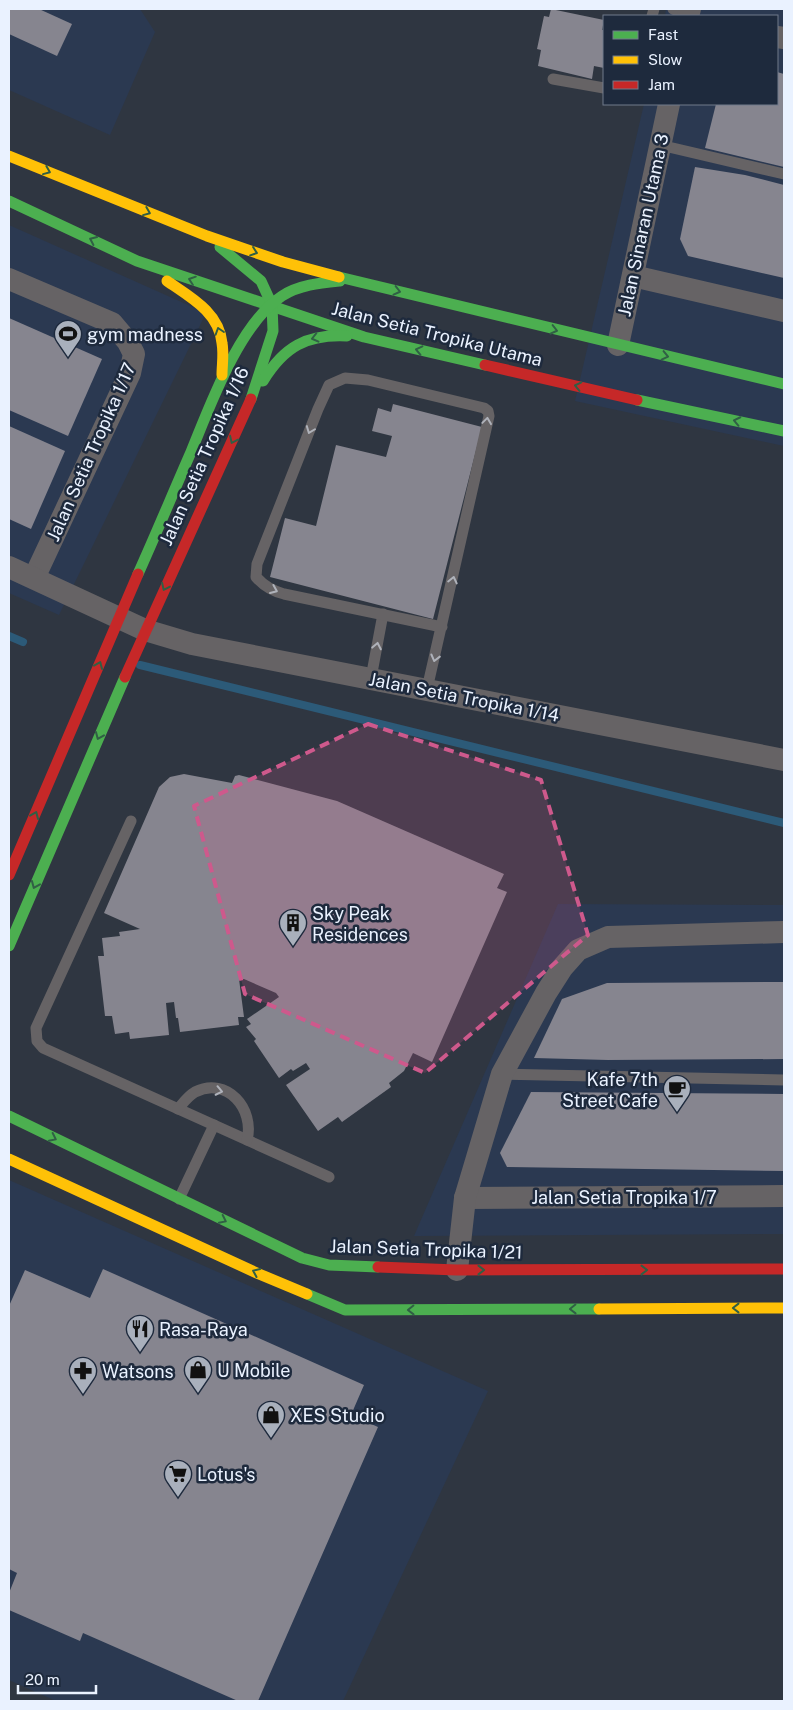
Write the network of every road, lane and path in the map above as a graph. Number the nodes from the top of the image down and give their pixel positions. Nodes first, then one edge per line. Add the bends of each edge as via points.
1 (673, 9) edge
2 (686, 15) edge
3 (553, 79) dead end
4 (603, 88) edge
5 (669, 105) edge
6 (660, 146) junction
7 (9, 156) edge
8 (784, 174) edge
9 (9, 201) edge
10 (207, 236) junction
11 (137, 261) junction
12 (632, 276) junction
13 (9, 279) edge
14 (349, 280) junction
15 (272, 306) junction
16 (784, 311) edge
17 (364, 337) junction
18 (618, 345) junction
19 (222, 379) junction
20 (784, 384) edge
21 (253, 396) junction
22 (784, 431) edge
23 (9, 567) edge
24 (34, 578) junction
25 (383, 614) junction
26 (119, 618) junction
27 (442, 627) junction
28 (145, 630) junction
29 (370, 678) junction
30 (427, 689) junction
31 (784, 760) edge
32 (131, 821) dead end
33 (9, 876) edge
34 (784, 932) edge
35 (9, 946) edge
36 (502, 1074) junction
37 (784, 1080) edge
38 (178, 1109) junction
39 (9, 1116) edge
40 (214, 1125) junction
41 (247, 1140) junction
42 (9, 1159) edge
43 (328, 1177) dead end
44 (784, 1196) edge
45 (465, 1198) junction
46 (180, 1199) junction
47 (784, 1269) edge
48 (457, 1270) junction
49 (784, 1308) edge

1 - 2 lane
3 - 4 lane
5 - 6 street, Jalan Sinaran Utama 3
6 - 8 lane
6 - 12 street, Jalan Sinaran Utama 3
7 -> 10 street, Jalan Setia Tropika Utama
11 -> 9 street, Jalan Setia Tropika Utama
10 -> 14 street, Jalan Setia Tropika Utama
10 - 15 street via 261,281
15 -> 11 street, Jalan Setia Tropika Utama
19 -> 11 street via 222,340 216,319 200,304
12 - 16 street
12 - 18 street, Jalan Sinaran Utama 3
13 - 24 street, Jalan Setia Tropika 1/17 via 112,323 134,354 130,373
14 - 15 street via 293,290
14 -> 18 street, Jalan Setia Tropika Utama
15 - 17 street, Jalan Setia Tropika Utama
15 - 19 street, Jalan Setia Tropika 1/16 via 249,330
15 - 21 street, Jalan Setia Tropika 1/16 via 273,331
17 -> 21 street via 319,336 298,344 278,358
22 -> 17 street, Jalan Setia Tropika Utama
18 -> 20 street, Jalan Setia Tropika Utama
19 - 26 street, Jalan Setia Tropika 1/16
21 -> 28 street, Jalan Setia Tropika 1/16
23 - 24 street, Jalan Setia Tropika 1/14
24 - 26 street, Jalan Setia Tropika 1/14
25 - 27 lane
27 -> 25 lane via 488,411 368,380 345,378 329,385 257,564 256,577 273,591
29 -> 25 lane
26 - 28 street, Jalan Setia Tropika 1/14
33 -> 26 street, Jalan Setia Tropika 1/16
27 -> 30 lane
28 - 29 street, Jalan Setia Tropika 1/14 via 192,644
28 -> 35 street, Jalan Setia Tropika 1/16
29 - 30 street, Jalan Setia Tropika 1/14
30 - 31 street, Jalan Setia Tropika 1/14
32 - 38 lane via 36,1028 37,1041 43,1048
34 - 36 street via 608,937 593,942 578,950 562,968
36 - 37 lane
36 - 45 street
38 - 40 lane
38 -> 41 lane via 195,1092 219,1089 231,1094 246,1111 250,1123
39 -> 46 street, Jalan Setia Tropika 1/21
40 - 41 lane
40 - 46 lane
41 - 43 lane
49 -> 42 street via 345,1310
44 - 45 street, Jalan Setia Tropika 1/7
45 - 48 street
46 -> 48 street, Jalan Setia Tropika 1/21 via 302,1258 329,1265
48 -> 47 street, Jalan Setia Tropika 1/21

